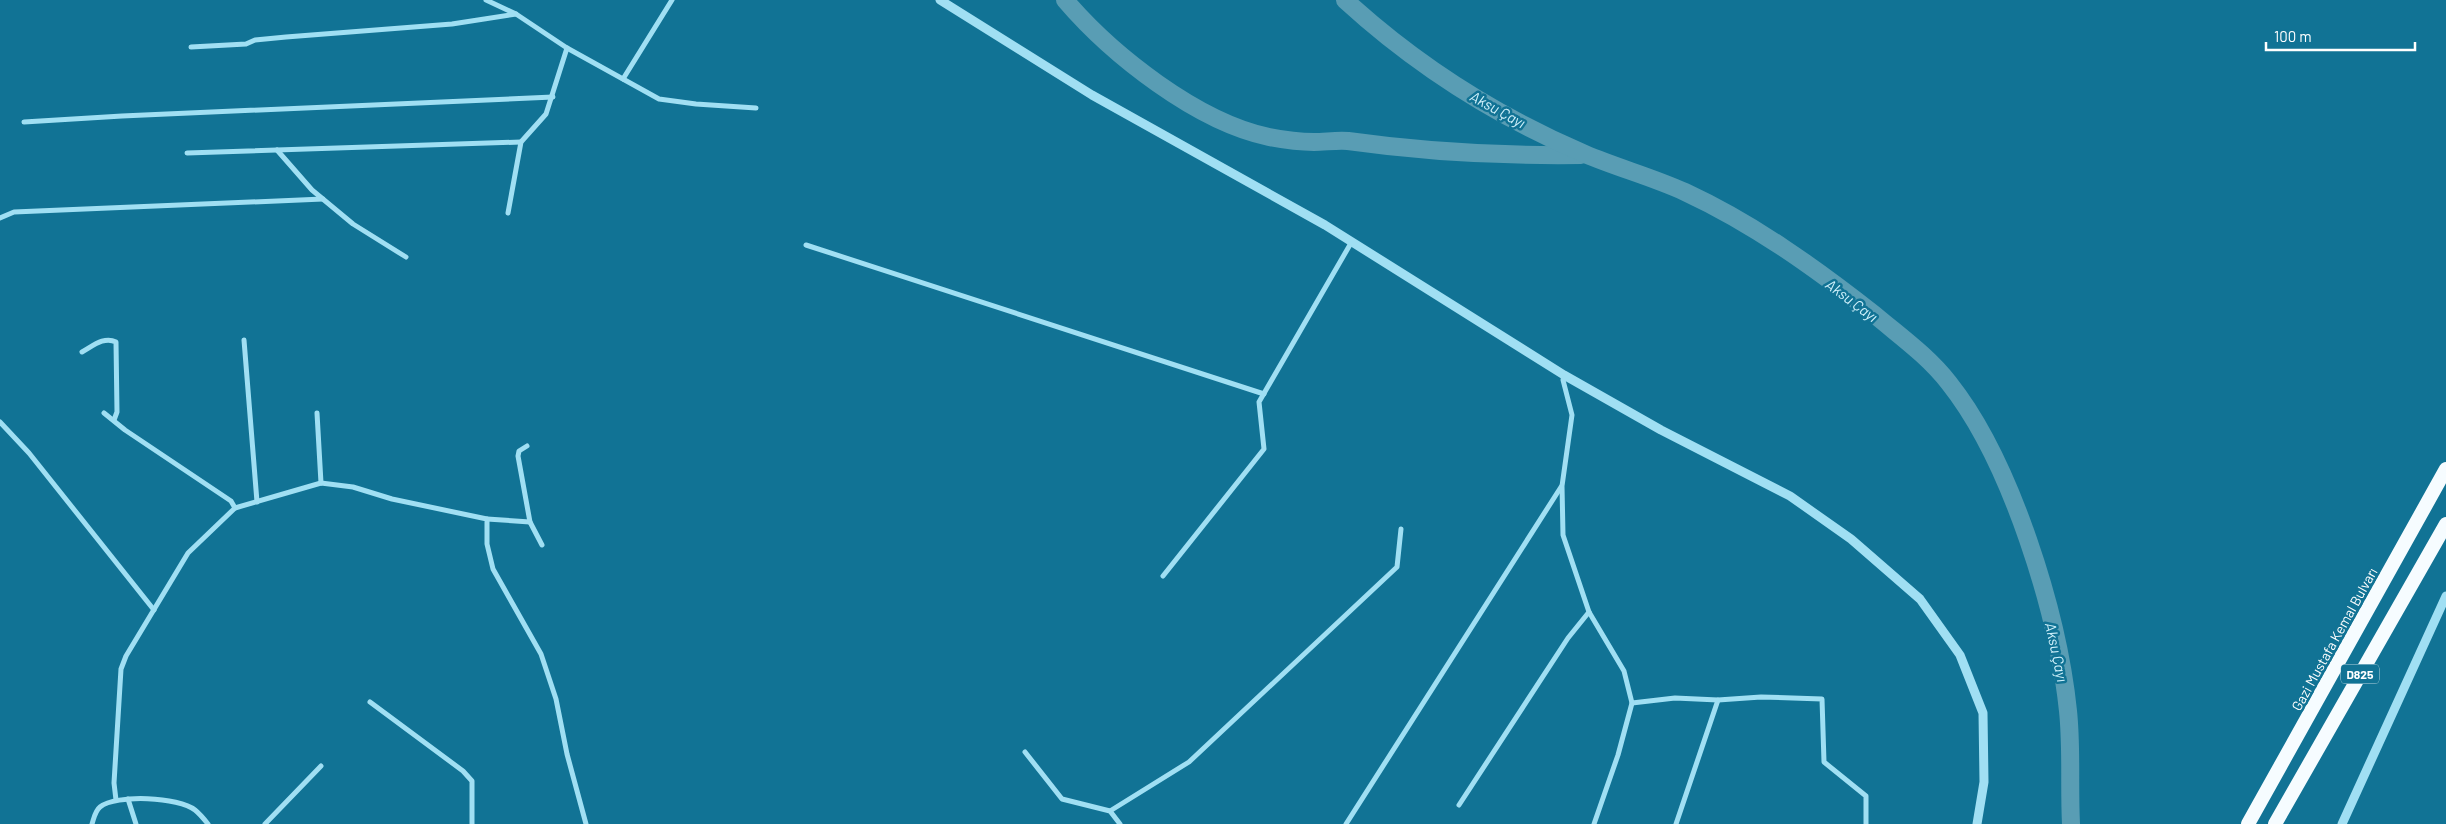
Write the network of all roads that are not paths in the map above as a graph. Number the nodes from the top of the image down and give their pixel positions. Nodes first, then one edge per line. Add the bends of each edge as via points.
1 (486, 0) edge
2 (672, 0) edge
3 (940, 0) edge
4 (516, 14) junction
5 (191, 47) dead end
6 (567, 48) junction
7 (623, 79) junction
8 (553, 97) junction
9 (756, 108) dead end
10 (24, 122) dead end
11 (521, 142) junction
12 (277, 150) junction
13 (187, 153) dead end
14 (323, 199) junction
15 (508, 213) dead end
16 (0, 218) edge
17 (1351, 243) junction
18 (806, 245) dead end
19 (406, 257) dead end
20 (244, 340) dead end
21 (82, 352) dead end
22 (1564, 375) junction
23 (1264, 394) junction
24 (104, 413) dead end
25 (316, 413) dead end
26 (114, 420) junction
27 (0, 422) edge
28 (527, 446) dead end
29 (2446, 469) edge
30 (321, 483) junction
31 (1562, 486) junction
32 (257, 502) junction
33 (235, 508) junction
34 (487, 519) junction
35 (530, 522) junction
36 (2446, 524) edge
37 (1401, 529) dead end
38 (542, 545) dead end
39 (1163, 576) dead end
40 (2444, 601) edge
41 (154, 610) junction
42 (1590, 612) junction
43 (1718, 700) junction
44 (370, 702) dead end
45 (1632, 703) junction
46 (1026, 752) dead end
47 (321, 766) dead end
48 (128, 799) junction
49 (116, 800) junction
50 (1459, 805) dead end
51 (1110, 811) junction
52 (92, 824) edge
53 (136, 824) edge
54 (208, 824) edge
55 (265, 824) edge
56 (472, 824) edge
57 (586, 824) edge
58 (1120, 824) edge
59 (1346, 824) edge
60 (1594, 824) edge
61 (1676, 824) edge
62 (1866, 824) edge
63 (1977, 824) edge
64 (2248, 824) edge
65 (2275, 824) edge
66 (2342, 824) edge

1 - 4 street
2 - 7 street
3 - 17 street via 1092,95 1325,225
4 - 5 street via 452,24
4 - 6 street
6 - 7 street
6 - 8 street
7 - 9 street via 660,99
8 - 10 street
8 - 11 street via 546,114
11 - 12 street
11 - 15 street
12 - 13 street
12 - 14 street
14 - 16 street via 14,212
14 - 19 street via 353,224
17 - 22 street
17 - 23 street
18 - 23 street
20 - 32 street
21 - 26 street via 101,341 116,342 117,412
22 - 31 street via 1572,415
22 - 63 street via 1661,430 1790,496 1851,539 1920,599 1960,655 1982,713 1984,782
23 - 39 street via 1259,402 1264,449
24 - 26 street
25 - 30 street
26 - 33 street via 231,501
27 - 41 street
28 - 35 street via 519,450 518,456
29 - 64 highway, Gazi Mustafa Kemal Bulvarı
30 - 32 street
30 - 34 street via 354,487 392,499
31 - 42 street via 1563,535
31 - 59 street
32 - 33 street
33 - 41 street via 188,553
34 - 35 street
34 - 57 street via 487,544 493,569 541,654 556,699
35 - 38 street
36 - 65 highway, D825
37 - 51 street via 1397,567 1190,762
40 - 66 street
41 - 49 street via 126,656 122,669 114,783
42 - 45 street via 1624,671
42 - 50 street via 1568,638
43 - 45 street via 1674,698
43 - 61 street
43 - 62 street via 1761,697 1822,699 1824,762 1866,796
44 - 56 street via 472,781
45 - 60 street
46 - 51 street via 1062,799
47 - 55 street
48 - 49 street
48 - 53 street
48 - 54 street via 177,802 194,809
49 - 52 street via 101,806
51 - 58 street

